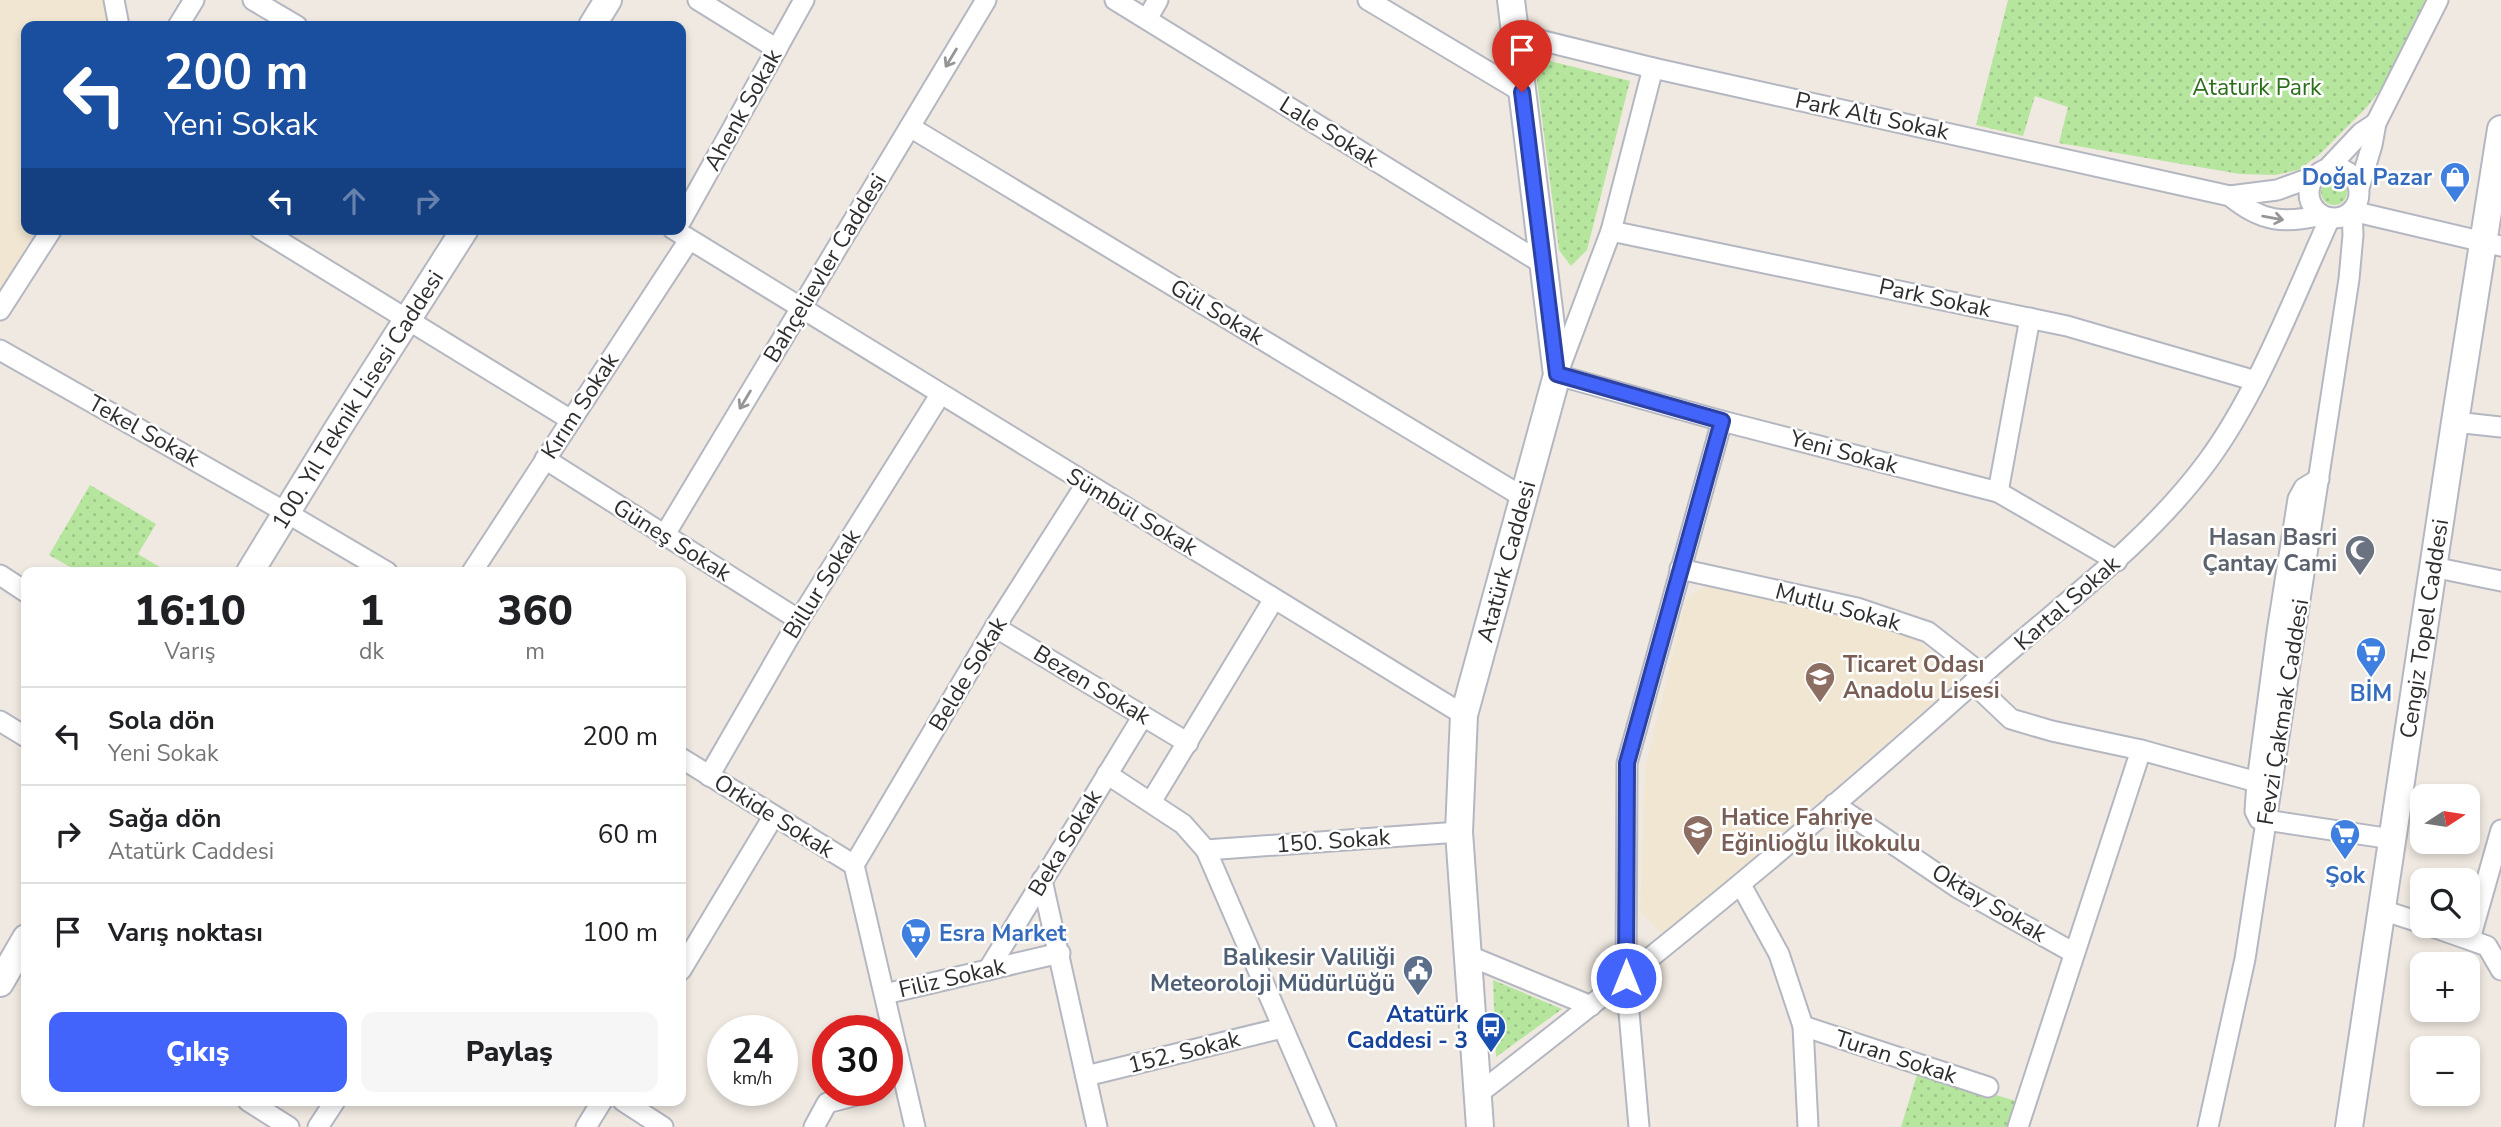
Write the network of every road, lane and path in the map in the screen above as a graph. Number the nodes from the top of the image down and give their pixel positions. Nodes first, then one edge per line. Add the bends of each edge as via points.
1 (114, 0) edge
2 (194, 0) edge
3 (253, 0) edge
4 (698, 0) edge
5 (804, 0) edge
6 (986, 0) edge
7 (1115, 0) edge
8 (1158, 0) edge
9 (1368, 0) edge
10 (1511, 0) edge
11 (2438, 0) edge
12 (1147, 19) junction
13 (118, 21) edge
14 (181, 21) edge
15 (289, 21) edge
16 (1515, 34) junction
17 (777, 49) junction
18 (1653, 68) junction
19 (1522, 92) junction
20 (2376, 123) junction
21 (910, 127) junction
22 (2501, 129) edge
23 (2321, 173) junction
24 (2359, 188) junction
25 (2230, 196) junction
26 (2352, 211) junction
27 (686, 217) edge
28 (2326, 217) junction
29 (1611, 231) junction
30 (48, 235) edge
31 (270, 235) edge
32 (461, 235) edge
33 (676, 235) edge
34 (686, 235) edge
35 (2492, 244) edge
36 (1543, 264) junction
37 (800, 309) junction
38 (0, 310) edge
39 (2030, 318) junction
40 (408, 320) junction
41 (0, 351) edge
42 (1557, 374) junction
43 (2256, 381) junction
44 (940, 395) junction
45 (571, 420) junction
46 (1722, 421) junction
47 (2455, 422) junction
48 (2501, 427) edge
49 (545, 459) junction
50 (2319, 479) junction
51 (1086, 484) junction
52 (1998, 492) junction
53 (1523, 497) junction
54 (287, 513) junction
55 (664, 536) junction
56 (2117, 561) junction
57 (253, 567) edge
58 (379, 567) edge
59 (475, 567) edge
60 (2433, 568) junction
61 (1680, 569) junction
62 (0, 575) edge
63 (2501, 581) edge
64 (21, 589) edge
65 (1274, 600) junction
66 (799, 620) junction
67 (995, 628) junction
68 (1978, 679) junction
69 (1464, 715) junction
70 (1143, 716) junction
71 (0, 721) edge
72 (21, 734) edge
73 (1188, 743) junction
74 (2141, 750) junction
75 (686, 761) edge
76 (1107, 774) junction
77 (709, 776) junction
78 (2257, 782) junction
79 (1151, 802) junction
80 (1834, 804) junction
81 (773, 817) junction
82 (2266, 820) junction
83 (2501, 830) edge
84 (1459, 832) junction
85 (2392, 839) junction
86 (1206, 850) junction
87 (854, 865) junction
88 (1042, 880) junction
89 (1741, 885) junction
90 (2382, 910) junction
91 (2410, 919) edge
92 (2486, 943) edge
93 (17, 950) edge
94 (1060, 953) junction
95 (2074, 953) junction
96 (1467, 955) junction
97 (686, 962) edge
98 (988, 970) junction
99 (2501, 970) edge
100 (1626, 978) junction
101 (0, 982) edge
102 (886, 994) junction
103 (1591, 1006) junction
104 (889, 1015) edge
105 (1803, 1026) junction
106 (1282, 1028) junction
107 (1086, 1076) junction
108 (1988, 1087) dead end
109 (1478, 1094) junction
110 (903, 1099) edge
111 (256, 1106) edge
112 (332, 1106) edge
113 (599, 1106) edge
114 (631, 1106) edge
115 (825, 1106) edge
116 (289, 1127) edge
117 (318, 1127) edge
118 (586, 1127) edge
119 (663, 1127) edge
120 (814, 1127) edge
121 (915, 1127) edge
122 (1097, 1127) edge
123 (1326, 1127) edge
124 (1480, 1127) edge
125 (1639, 1127) edge
126 (1808, 1127) edge
127 (2018, 1127) edge
128 (2208, 1127) edge
129 (2349, 1127) edge

1 - 13 street
2 - 14 street
3 - 15 street
4 - 17 street
5 - 17 street, Ahenk Sokak
6 -> 21 street, Bahçelievler Caddesi
7 - 12 street, Lale Sokak
8 - 12 street
9 - 19 street
10 - 16 main road, Atatürk Caddesi
11 - 20 street
12 - 36 street, Lale Sokak
16 - 18 street, Park Altı Sokak
16 - 19 main road, Atatürk Caddesi
17 - 27 street, Ahenk Sokak
18 - 25 street, Park Altı Sokak
18 - 29 street
19 - 36 main road, Atatürk Caddesi
20 - 23 street
20 - 24 street
21 - 37 street, Bahçelievler Caddesi
21 - 53 street, Gül Sokak
22 - 35 main road, Cengiz Topel Caddesi
23 - 24 street via 2345,170
23 - 25 street via 2277,190
23 - 28 street via 2308,194 2315,210
24 - 26 street
25 -> 28 street via 2256,215 2271,219
26 - 28 street via 2338,218
26 - 35 street
26 - 50 street, Fevzi Çakmak Caddesi via 2348,279
28 - 43 street, Kartal Sokak
29 - 39 street, Park Sokak
29 - 42 street
30 - 38 street
31 - 40 street
32 - 40 main road, 100. Yıl Teknik Lisesi Caddesi
33 - 45 street, Kırım Sokak
34 - 37 street, Sümbül Sokak
35 - 47 main road, Cengiz Topel Caddesi
36 - 42 main road, Atatürk Caddesi
37 - 44 street, Sümbül Sokak
37 -> 55 street, Bahçelievler Caddesi
39 - 43 street, Park Sokak
39 - 52 street
40 - 45 street
40 - 54 main road, 100. Yıl Teknik Lisesi Caddesi
41 - 54 street, Tekel Sokak
42 - 46 street, Yeni Sokak
42 - 53 main road, Atatürk Caddesi
43 - 56 street, Kartal Sokak via 2209,460 2170,509
44 - 51 street, Sümbül Sokak
44 - 66 street, Billur Sokak
45 - 49 street, Kırım Sokak
46 - 52 street, Yeni Sokak
46 - 61 street
47 - 48 street
47 - 60 main road, Cengiz Topel Caddesi
49 - 55 street, Güneş Sokak
49 - 59 street, Kırım Sokak
50 - 78 street via 2304,488 2298,499
50 - 82 street, Fevzi Çakmak Caddesi
51 - 65 street, Sümbül Sokak
51 - 67 street, Belde Sokak
52 - 56 street, Yeni Sokak
53 - 69 main road, Atatürk Caddesi
54 - 57 main road, 100. Yıl Teknik Lisesi Caddesi
54 - 58 street
55 - 66 street, Güneş Sokak
56 - 68 street, Kartal Sokak
60 - 63 street
60 - 85 main road, Cengiz Topel Caddesi
61 - 68 street, Mutlu Sokak via 1857,608 1928,632
61 - 100 street via 1627,763
62 - 64 street
65 - 69 street, Sümbül Sokak
65 - 73 street
66 - 77 street, Billur Sokak
67 - 70 street, Bezen Sokak
67 - 87 street, Belde Sokak
68 - 74 street, Mutlu Sokak via 2011,719
68 - 80 street, Kartal Sokak
69 - 84 main road, Atatürk Caddesi
70 - 73 street, Bezen Sokak
70 - 76 street, Beka Sokak
71 - 72 street
73 - 79 street
74 - 78 street, Mutlu Sokak
74 - 95 street
75 - 77 street, Orkide Sokak
76 - 79 street
76 - 88 street, Beka Sokak
77 - 81 street, Orkide Sokak
78 - 82 street via 2255,811 2259,819
79 - 86 street via 1182,824
80 - 89 street, Kartal Sokak
80 - 95 street, Oktay Sokak via 1958,888
81 - 87 street, Orkide Sokak
81 - 97 street
82 - 85 street
82 - 128 street, Fevzi Çakmak Caddesi via 2245,959
83 - 92 street
84 - 86 street, 150. Sokak
84 - 96 main road, Atatürk Caddesi
85 - 90 main road, Cengiz Topel Caddesi
86 - 106 street
87 - 102 street, Orkide Sokak
88 - 94 street
88 - 98 street, Beka Sokak
89 - 100 street, Kartal Sokak
89 - 105 street via 1779,954
90 - 91 street
90 - 129 main road, Cengiz Topel Caddesi
92 - 99 street
93 - 101 main road
94 - 98 street, Filiz Sokak
94 - 107 street
95 - 127 street
96 - 103 street
96 - 109 main road, Atatürk Caddesi
98 - 102 street, Filiz Sokak
100 - 103 street, Kartal Sokak
100 - 125 street
102 - 104 street, Orkide Sokak
103 - 109 street, Kartal Sokak
105 - 108 street, Turan Sokak
105 - 126 street
106 - 107 street, 152. Sokak
106 - 123 street
107 - 122 street
109 - 124 main road, Atatürk Caddesi
110 - 121 street, Orkide Sokak
111 - 116 street
112 - 117 street
113 - 118 street
114 - 119 street
115 - 120 street

